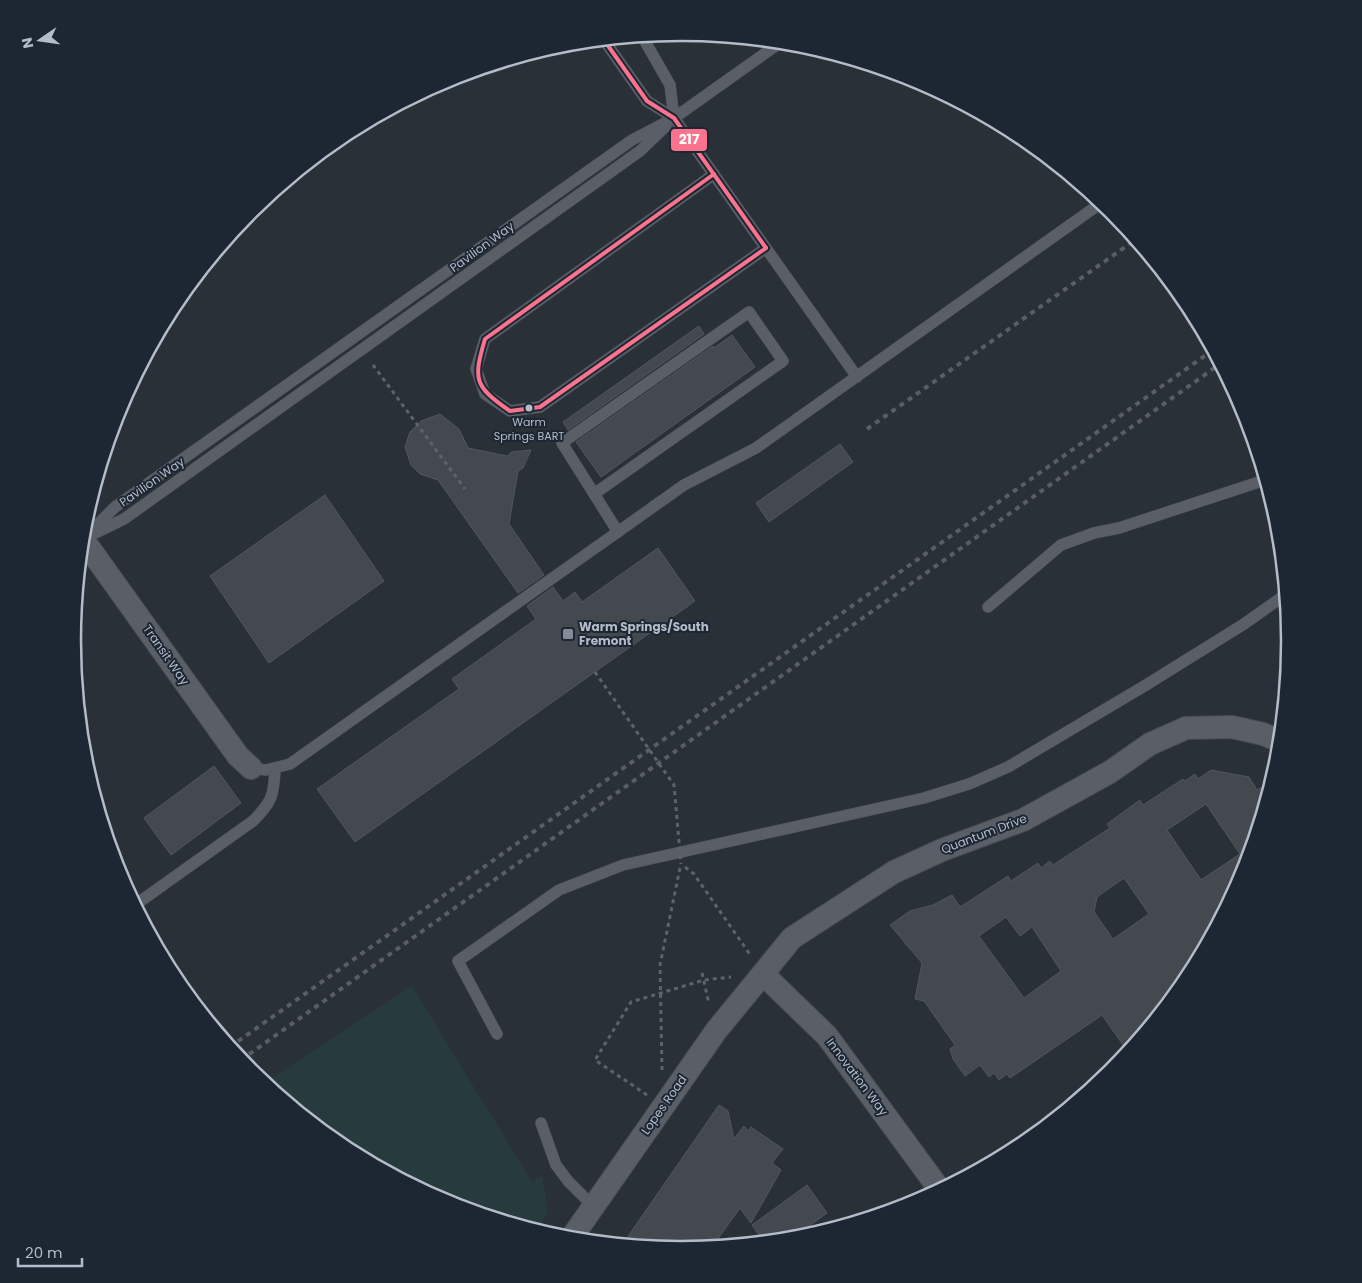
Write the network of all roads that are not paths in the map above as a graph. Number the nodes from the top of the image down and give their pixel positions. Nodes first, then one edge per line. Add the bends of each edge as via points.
1 (646, 43) edge
2 (608, 46) edge
3 (772, 48) edge
4 (674, 118) junction
5 (714, 174) junction
6 (1095, 208) edge
7 (766, 248) junction
8 (857, 377) junction
9 (1260, 482) edge
10 (594, 494) junction
11 (91, 529) edge
12 (618, 532) junction
13 (90, 534) edge
14 (88, 547) edge
15 (1280, 600) edge
16 (988, 607) dead end
17 (1273, 739) edge
18 (251, 768) joint
19 (276, 769) junction
20 (141, 902) edge
21 (763, 974) junction
22 (497, 1034) dead end
23 (541, 1122) dead end
24 (936, 1185) edge
25 (593, 1206) junction
26 (575, 1232) edge

1 - 4 lane via 670,85
2 - 4 lane via 647,101
3 - 4 lane, Pavilion Way
4 - 5 lane
4 - 11 lane, Pavilion Way via 632,140 361,330 115,506
4 - 13 lane, Pavilion Way via 640,151 132,514
5 - 7 lane
5 - 7 lane via 485,339 476,369 485,394 510,411 540,407
6 - 8 lane
7 - 8 lane
8 - 12 lane via 756,448 694,479
9 - 16 lane via 1061,545
10 - 10 lane via 783,361 749,312 562,443
10 - 12 lane
12 - 19 lane via 309,751
14 - 18 street, Transit Way via 238,756
15 - 22 lane via 1090,720 1008,767 969,784 924,798 623,865 558,890 458,961
17 - 21 street, Quantum Drive via 1246,730 1186,728 1150,744 1110,772 1023,820 894,872 792,938
18 - 19 lane
19 - 20 lane via 269,804 253,820
21 - 24 street, Innovation Way via 827,1036
21 - 25 street, Lopes Road via 716,1031
23 - 25 lane via 556,1165
25 - 26 street, Lopes Road

